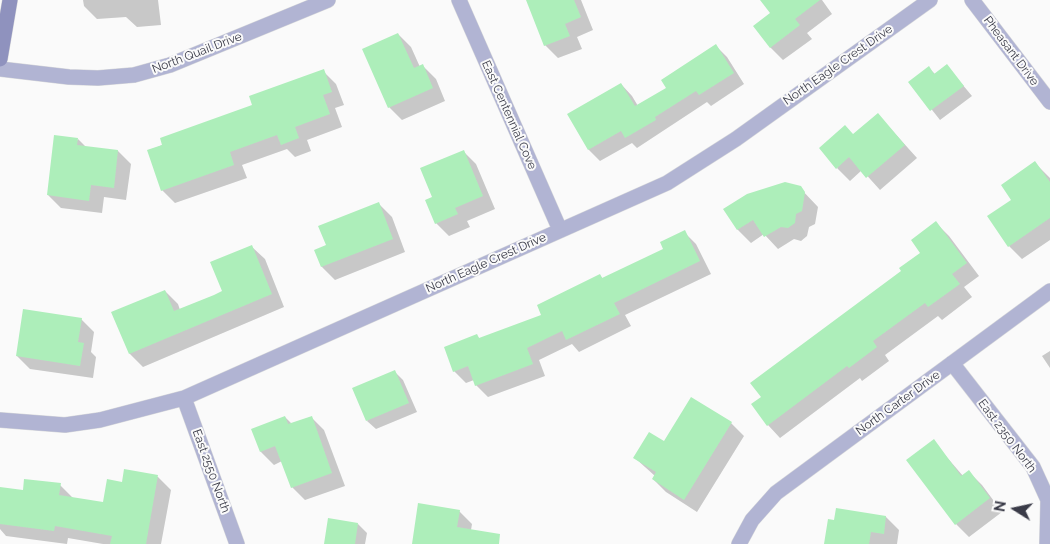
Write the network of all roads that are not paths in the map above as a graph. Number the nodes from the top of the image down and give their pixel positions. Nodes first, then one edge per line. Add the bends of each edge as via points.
1 (10, 0) edge
2 (328, 0) edge
3 (458, 0) edge
4 (930, 0) edge
5 (972, 0) edge
6 (0, 59) edge
7 (0, 69) edge
8 (1050, 102) edge
9 (560, 230) junction
10 (1050, 291) edge
11 (952, 364) junction
12 (184, 398) junction
13 (0, 420) edge
14 (237, 544) edge
15 (739, 544) edge
16 (1047, 544) edge

1 - 6 street
2 - 7 street, North Quail Drive via 170,65 134,75 69,77
3 - 9 street, East Centennial Cove
4 - 9 street, North Eagle Crest Drive via 696,167
5 - 8 street, Pheasant Drive
9 - 12 street, North Eagle Crest Drive
10 - 11 street, North Carter Drive
11 - 15 street, North Carter Drive via 776,493 752,520
11 - 16 street, East 2350 North via 1033,467 1048,500
12 - 13 street, North Eagle Crest Drive via 91,421 65,424
12 - 14 street, East 2550 North

